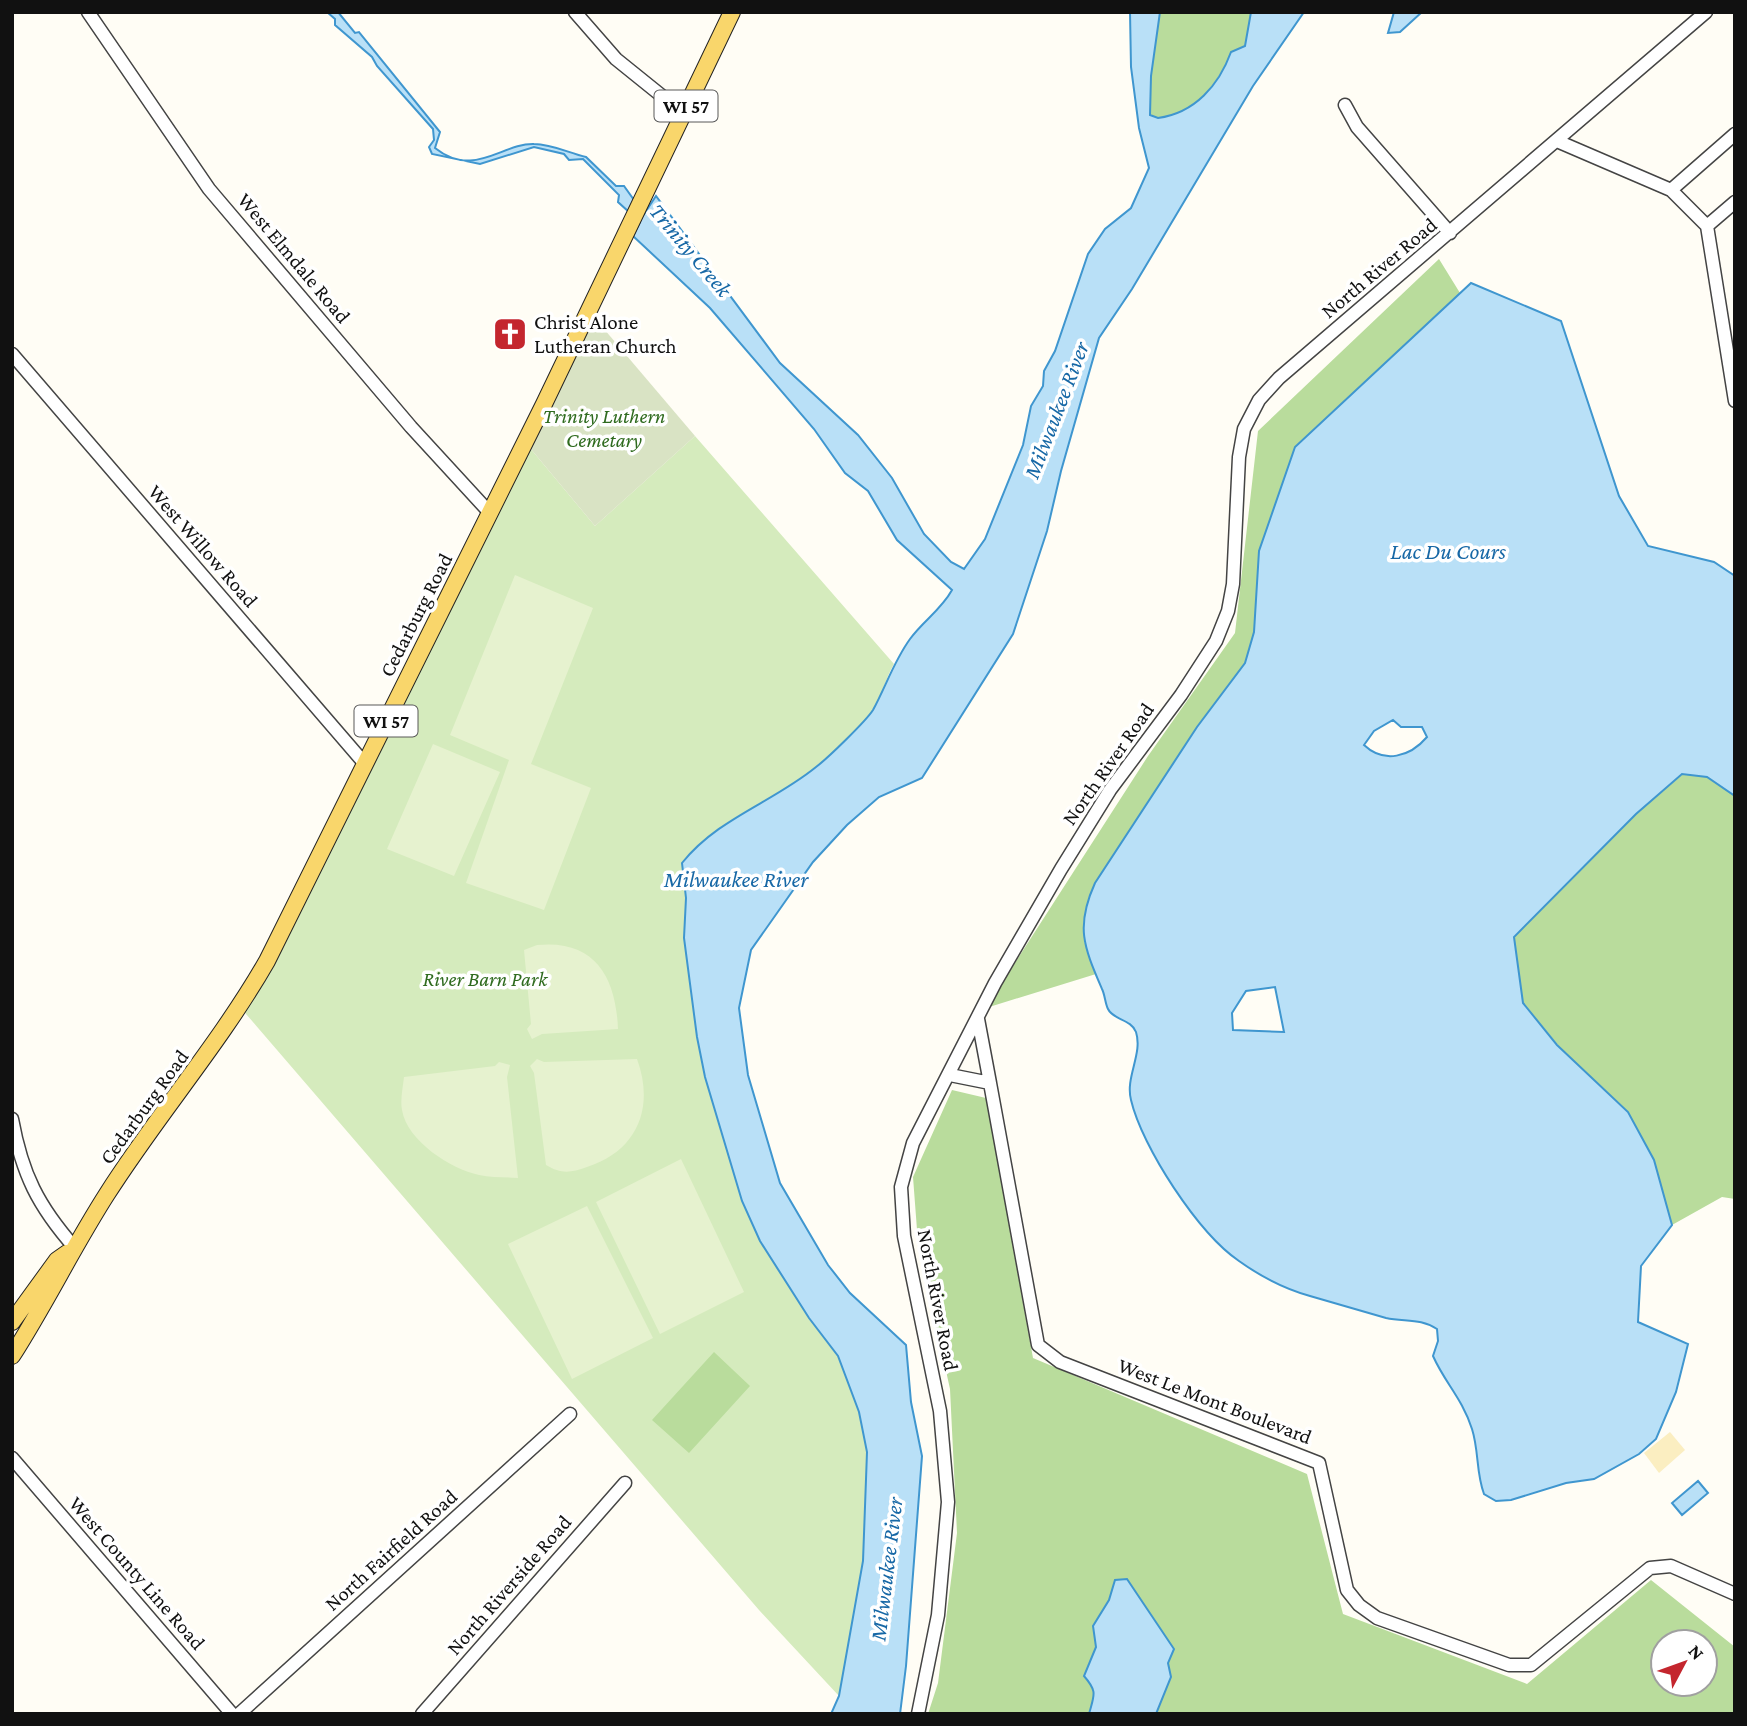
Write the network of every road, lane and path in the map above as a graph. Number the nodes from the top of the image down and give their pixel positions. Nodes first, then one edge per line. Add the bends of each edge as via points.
1 (88, 12) edge
2 (575, 12) edge
3 (732, 12) edge
4 (1706, 12) edge
5 (1345, 106) dead end
6 (683, 113) junction
7 (1735, 134) edge
8 (1557, 141) junction
9 (1671, 190) junction
10 (1735, 202) edge
11 (1707, 226) junction
12 (1450, 233) junction
13 (12, 354) edge
14 (1735, 400) edge
15 (490, 513) junction
16 (365, 764) junction
17 (978, 1019) junction
18 (950, 1075) junction
19 (990, 1083) junction
20 (12, 1119) edge
21 (75, 1248) junction
22 (12, 1322) edge
23 (12, 1356) edge
24 (570, 1414) dead end
25 (12, 1458) edge
26 (625, 1483) dead end
27 (1735, 1594) edge
28 (233, 1714) edge
29 (239, 1714) edge
30 (422, 1714) edge
31 (918, 1714) edge

1 - 15 street, West Elmdale Road via 209,189
2 - 6 street via 616,59
3 - 6 main road, Cedarburg Road / WI 57
4 - 8 street, North River Road
5 - 12 street via 1357,127
6 - 15 main road, Cedarburg Road / WI 57
7 - 9 street
8 - 9 street
8 - 12 street, North River Road
9 - 11 street
10 - 11 street
11 - 14 street
12 - 17 street, North River Road via 1259,400 1244,429 1239,457 1233,584 1222,628 1203,662 1110,790 1016,945
13 - 16 street, West Willow Road
15 - 16 main road, Cedarburg Road / WI 57
16 - 21 main road, Cedarburg Road / WI 57 via 240,1007 108,1193
17 - 18 street, North River Road
17 - 19 street, West Le Mont Boulevard
18 - 19 street
18 - 31 street, North River Road via 913,1143 901,1187 904,1236 940,1411 948,1502 938,1615
19 - 27 street, West Le Mont Boulevard via 1038,1345 1060,1362 1319,1463 1348,1590 1377,1618 1509,1665 1531,1665 1650,1568 1671,1566
20 - 21 street via 31,1188 50,1221
21 - 22 main road, Cedarburg Road / WI 57 via 57,1260
21 - 23 main road, Cedarburg Road / WI 57
24 - 29 street, North Fairfield Road
25 - 28 street, West County Line Road
26 - 30 street, North Riverside Road

